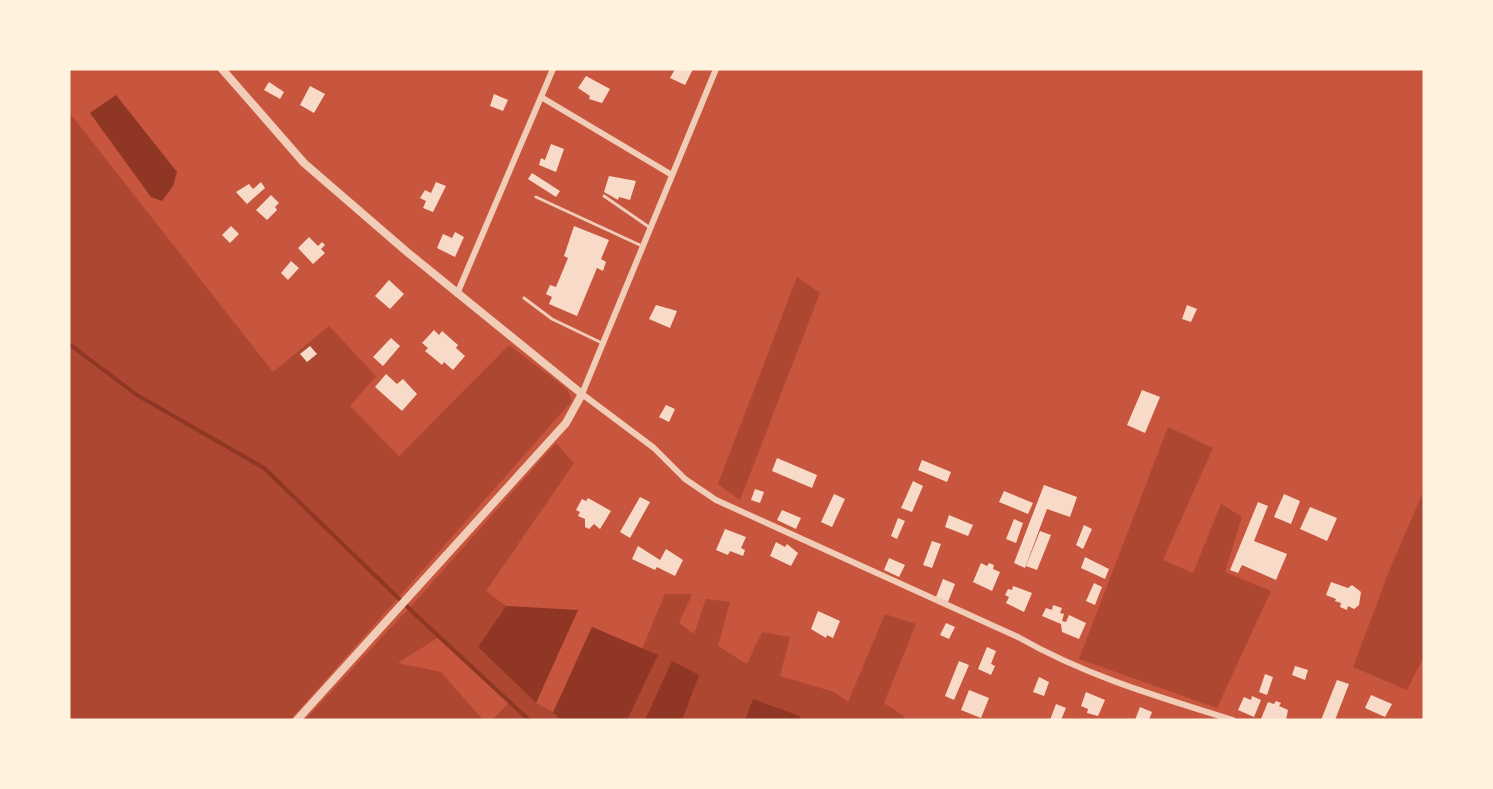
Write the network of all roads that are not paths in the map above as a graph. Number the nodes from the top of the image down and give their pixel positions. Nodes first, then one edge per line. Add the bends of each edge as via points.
1 (222, 69) edge
2 (553, 69) edge
3 (716, 69) edge
4 (542, 97) junction
5 (672, 175) junction
6 (604, 196) dead end
7 (536, 197) dead end
8 (651, 228) junction
9 (643, 247) junction
10 (457, 294) junction
11 (524, 298) dead end
12 (603, 343) junction
13 (582, 394) junction
14 (297, 720) edge
15 (1233, 720) edge

1 - 10 street via 304,163
2 - 4 street
3 - 5 street
4 - 5 street
4 - 10 street
5 - 8 street
6 - 8 lane
7 - 9 lane
8 - 9 street
9 - 12 street
10 - 13 street
11 - 12 lane via 552,319
12 - 13 street
13 - 14 street via 566,423
13 - 15 street via 716,500 1018,637 1052,657 1113,682

